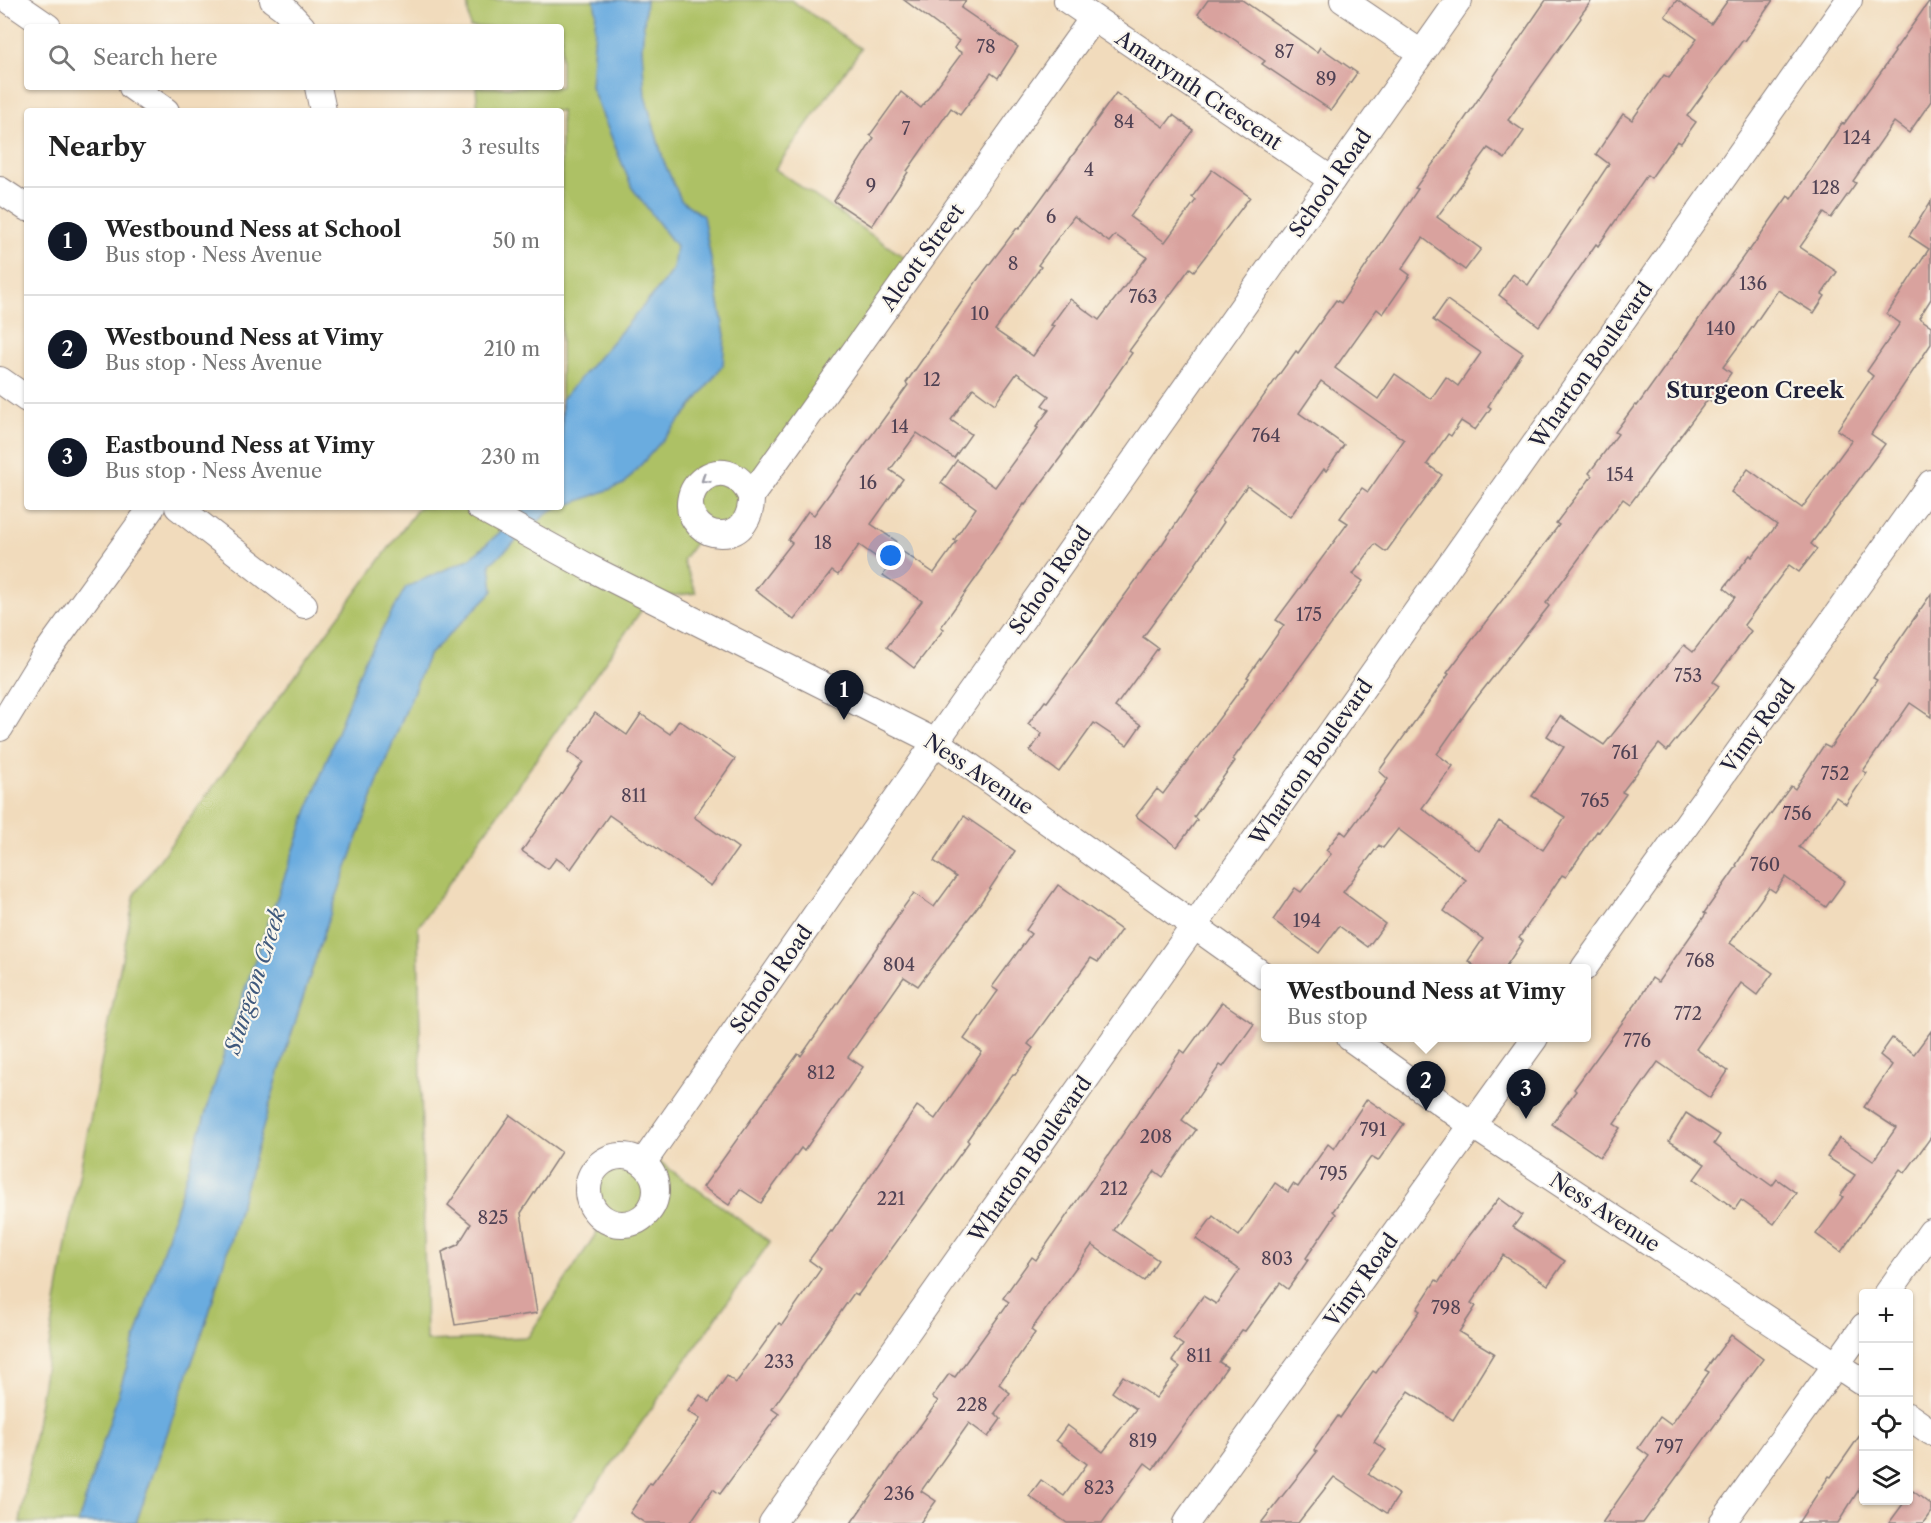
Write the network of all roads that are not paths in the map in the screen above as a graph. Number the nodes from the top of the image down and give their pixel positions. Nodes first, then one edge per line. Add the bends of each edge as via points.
1 (9, 0) edge
2 (273, 0) edge
3 (1067, 0) edge
4 (1343, 0) edge
5 (1459, 0) edge
6 (1849, 0) edge
7 (1093, 18) junction
8 (44, 24) edge
9 (299, 24) edge
10 (1421, 53) junction
11 (136, 90) edge
12 (319, 90) edge
13 (162, 108) edge
14 (322, 108) edge
15 (1332, 180) junction
16 (0, 190) edge
17 (24, 206) edge
18 (0, 380) edge
19 (24, 397) edge
20 (1931, 483) edge
21 (751, 496) dead end
22 (150, 510) edge
23 (182, 510) edge
24 (484, 510) edge
25 (304, 605) dead end
26 (0, 728) edge
27 (936, 742) junction
28 (1195, 926) junction
29 (1588, 964) edge
30 (1261, 973) edge
31 (1356, 1042) edge
32 (1532, 1042) edge
33 (1472, 1125) junction
34 (643, 1163) dead end
35 (1931, 1232) edge
36 (1890, 1289) edge
37 (1859, 1332) edge
38 (1837, 1365) junction
39 (1859, 1380) edge
40 (1913, 1419) edge
41 (1931, 1432) edge
42 (772, 1523) edge
43 (1186, 1523) edge
44 (1722, 1523) edge

1 - 8 street
2 - 9 street
3 - 7 street, Amarynth Crescent
4 - 10 street
5 - 10 street, School Road
6 - 28 street, Wharton Boulevard
7 - 15 street, Amarynth Crescent
7 - 21 street, Alcott Street
10 - 15 street, School Road
11 - 13 street
12 - 14 street
15 - 27 street, School Road
16 - 17 street
18 - 19 street
20 - 29 street, Vimy Road
22 - 26 street via 43,658
23 - 25 street
24 - 27 street, Ness Avenue via 588,567
27 - 28 street, Ness Avenue
27 - 34 street, School Road
28 - 30 street, Ness Avenue
28 - 42 street, Wharton Boulevard
31 - 33 street, Ness Avenue
32 - 33 street, Vimy Road
33 - 38 street, Ness Avenue
33 - 43 street, Vimy Road
35 - 36 street
37 - 38 street
38 - 39 street, Ness Avenue
38 - 44 street
40 - 41 street

